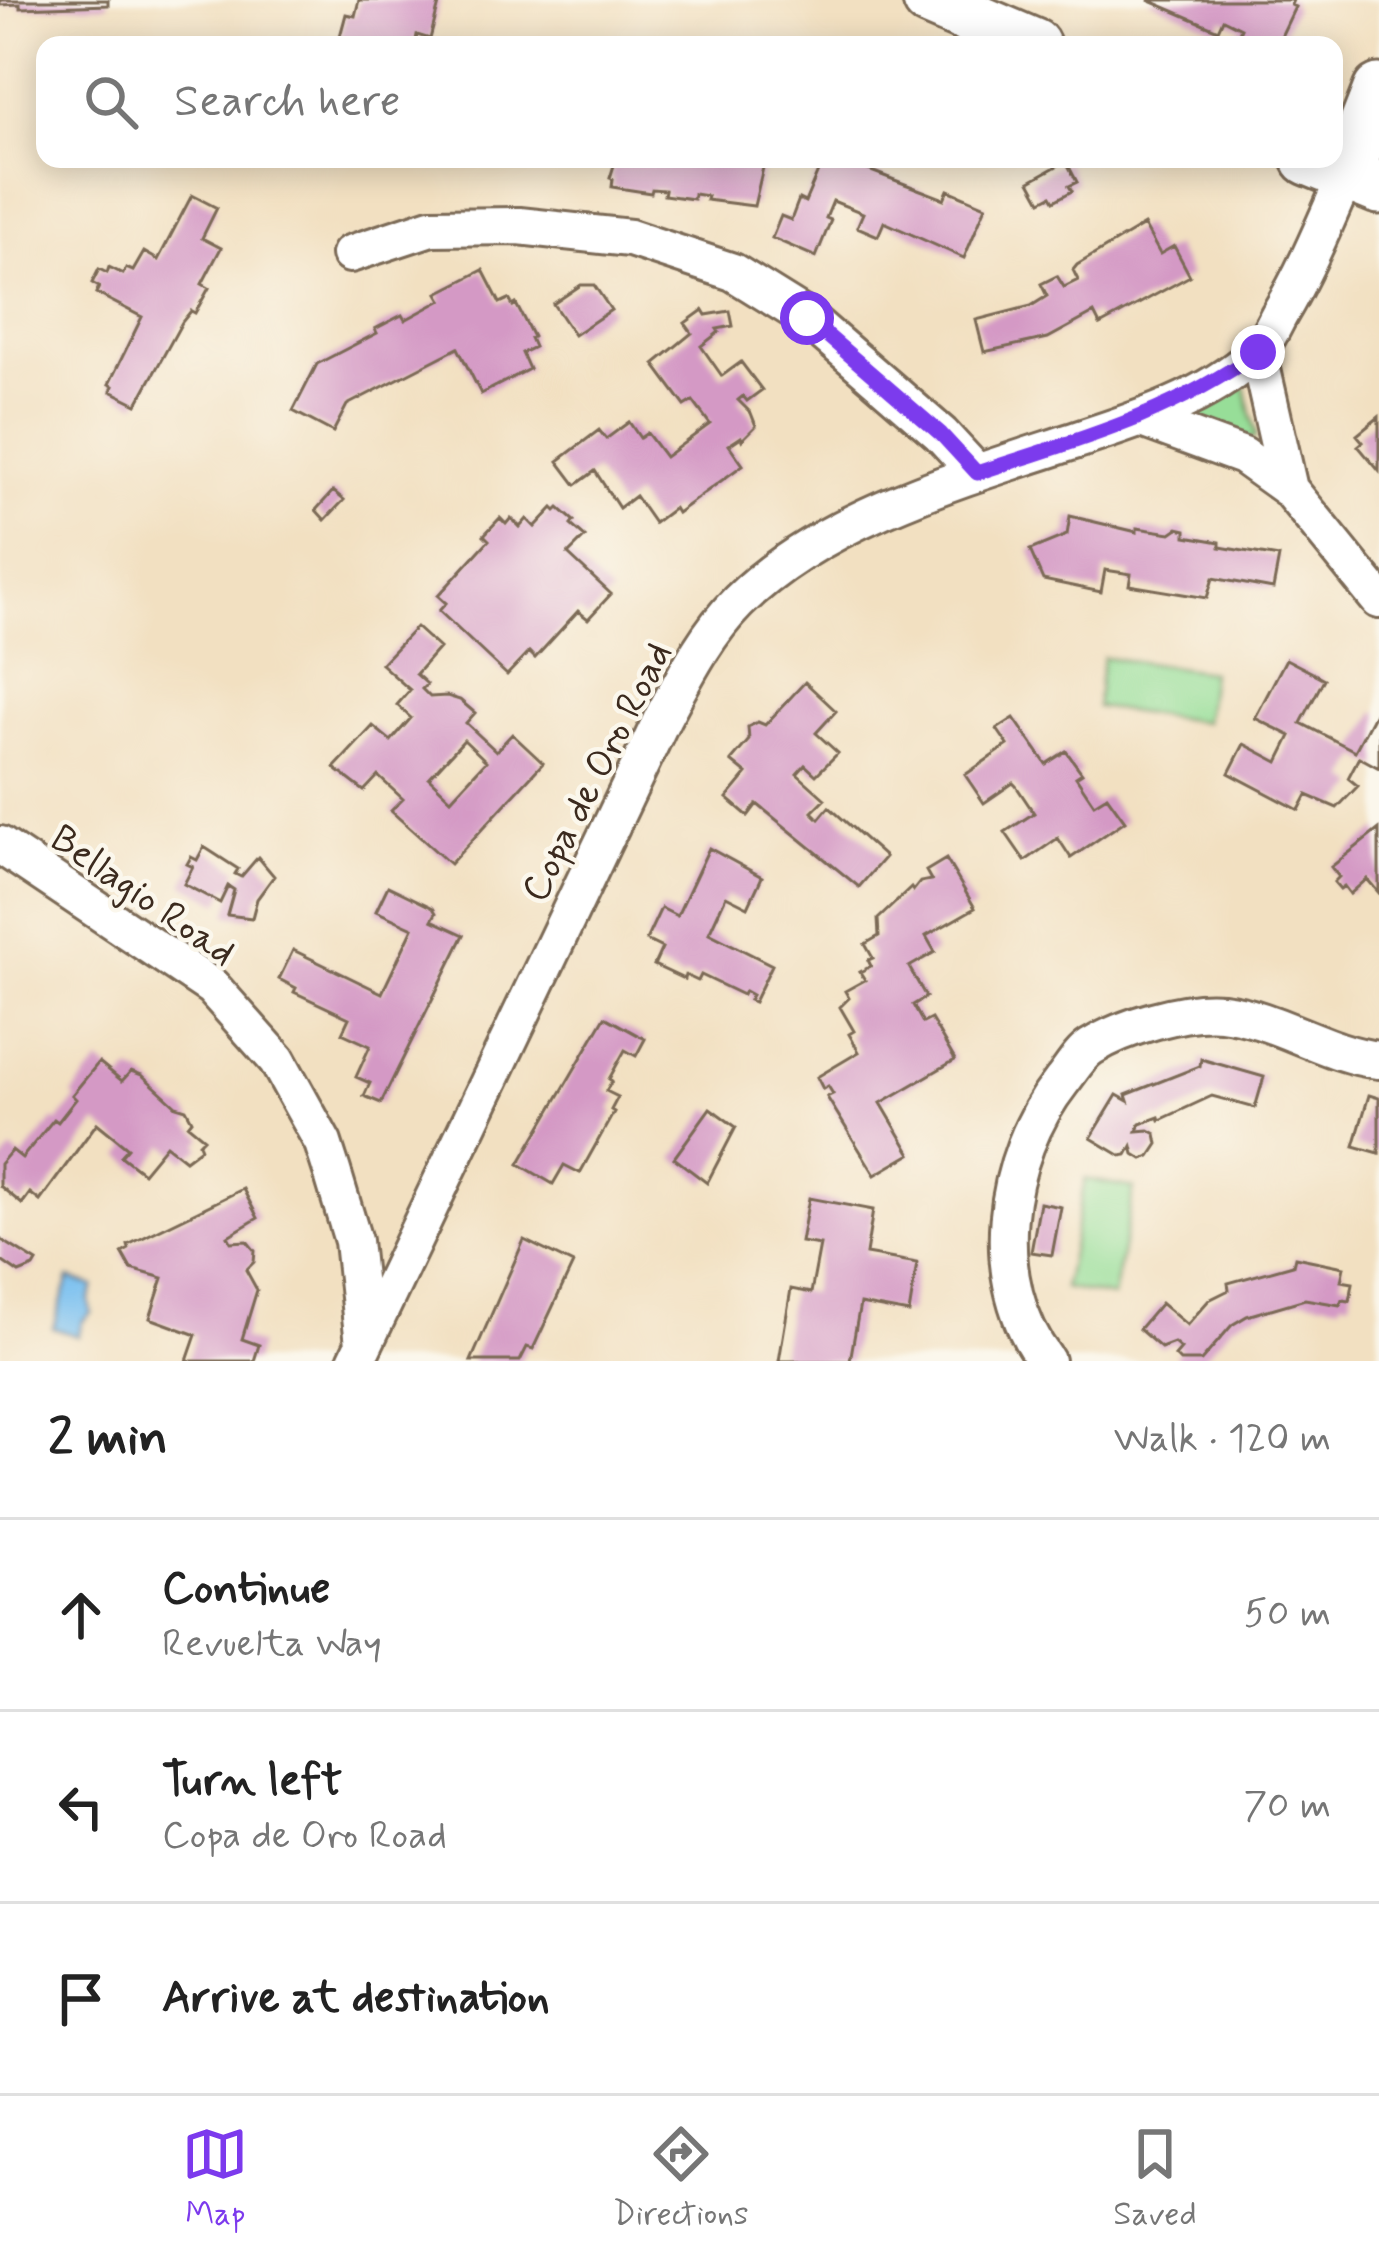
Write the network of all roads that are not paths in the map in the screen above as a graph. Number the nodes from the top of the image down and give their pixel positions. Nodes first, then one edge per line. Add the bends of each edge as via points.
1 (928, 0) edge
2 (1013, 36) edge
3 (1379, 90) edge
4 (1344, 174) edge
5 (350, 254) dead end
6 (1258, 352) junction
7 (1142, 419) junction
8 (977, 473) junction
9 (1289, 489) junction
10 (1379, 600) edge
11 (0, 845) edge
12 (1379, 1060) edge
13 (360, 1353) edge
14 (1046, 1361) edge

1 - 2 main road
3 - 4 main road
4 - 6 street, Copa de Oro Road via 1306,271
5 - 8 street via 431,227 519,226 630,238 733,272 807,318
6 - 7 street, Copa de Oro Road
6 - 9 street
7 - 8 street, Copa de Oro Road
7 - 9 street via 1243,456
8 - 13 street, Copa de Oro Road via 790,560 737,603 694,660
9 - 10 street
11 - 13 street, Bellagio Road via 212,987 277,1060 323,1143 352,1241
12 - 14 street via 1221,1012 1156,1019 1088,1048 1043,1105 1013,1188 1006,1258 1018,1311

